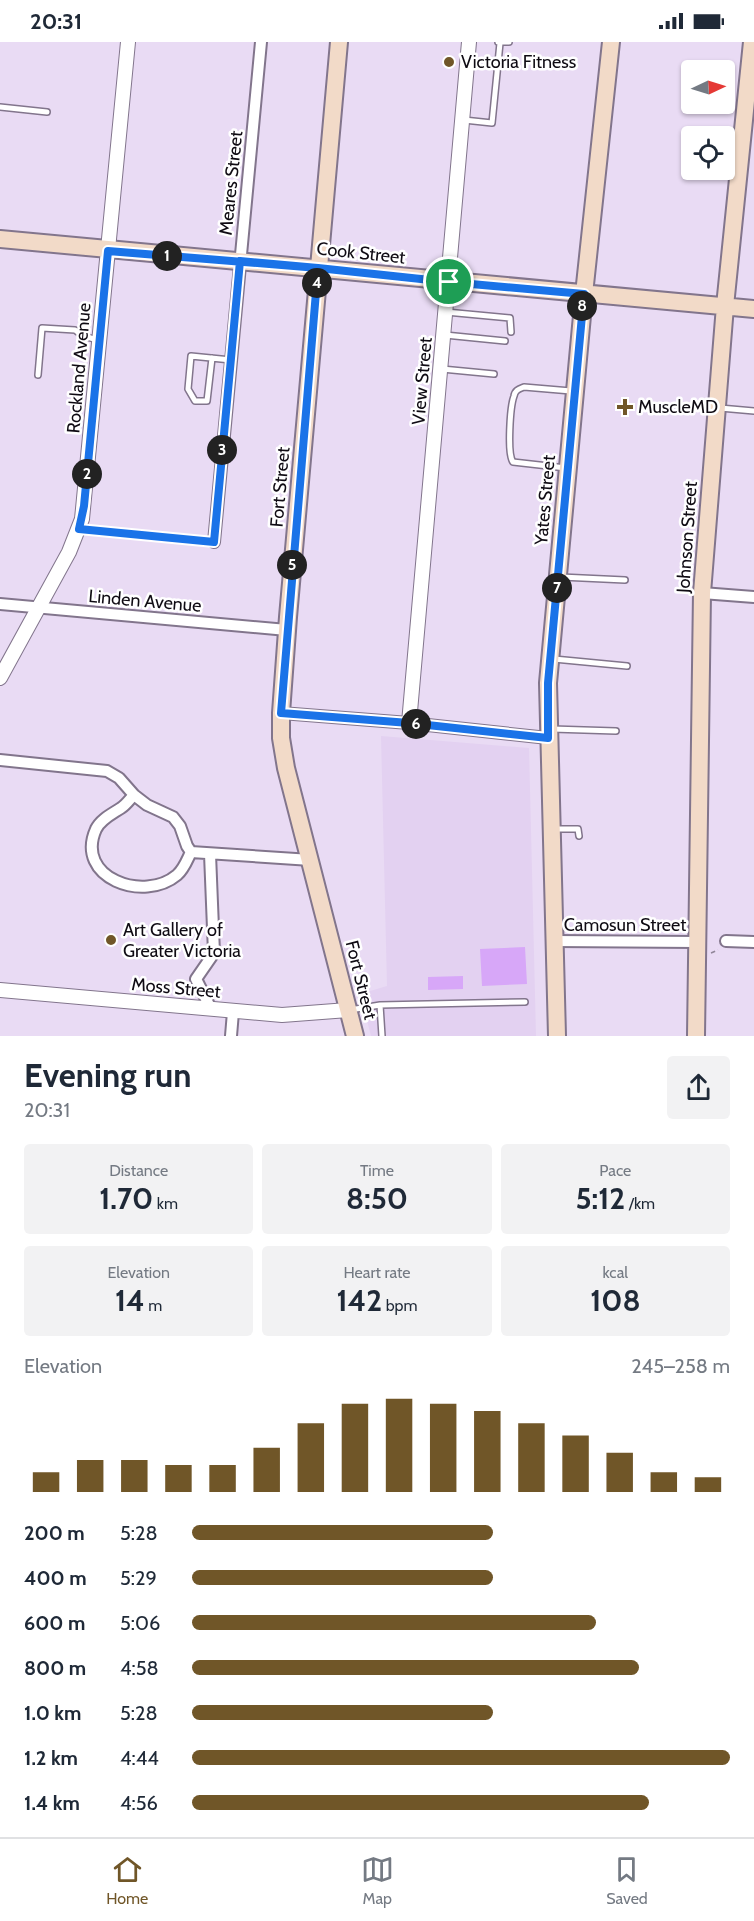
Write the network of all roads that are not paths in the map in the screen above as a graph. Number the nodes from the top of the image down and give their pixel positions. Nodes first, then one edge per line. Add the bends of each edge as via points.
1 (128, 42) edge
2 (261, 42) edge
3 (339, 42) edge
4 (469, 42) edge
5 (499, 42) edge
6 (509, 42) edge
7 (611, 42) edge
8 (752, 42) edge
9 (0, 107) edge
10 (46, 112) dead end
11 (462, 120) junction
12 (0, 240) edge
13 (108, 251) junction
14 (240, 261) junction
15 (318, 268) junction
16 (449, 282) junction
17 (584, 294) junction
18 (725, 306) junction
19 (754, 309) edge
20 (446, 312) junction
21 (511, 332) dead end
22 (444, 335) junction
23 (100, 340) junction
24 (505, 340) dead end
25 (212, 358) junction
26 (231, 360) junction
27 (441, 369) junction
28 (494, 374) dead end
29 (38, 375) dead end
30 (575, 391) junction
31 (717, 407) junction
32 (754, 411) edge
33 (568, 468) junction
34 (79, 529) junction
35 (214, 542) joint
36 (558, 576) junction
37 (625, 580) dead end
38 (702, 593) junction
39 (754, 597) edge
40 (0, 604) edge
41 (37, 608) junction
42 (287, 630) junction
43 (550, 659) junction
44 (627, 666) dead end
45 (0, 678) edge
46 (281, 713) junction
47 (409, 723) junction
48 (616, 731) dead end
49 (548, 734) junction
50 (0, 760) edge
51 (134, 795) junction
52 (551, 829) junction
53 (579, 836) dead end
54 (191, 852) junction
55 (210, 854) junction
56 (311, 860) junction
57 (554, 941) junction
58 (726, 941) dead end
59 (697, 942) junction
60 (754, 942) edge
61 (0, 990) edge
62 (525, 1002) dead end
63 (380, 1005) junction
64 (211, 1009) junction
65 (348, 1010) junction
66 (233, 1012) junction
67 (231, 1036) edge
68 (355, 1036) edge
69 (382, 1036) edge
70 (556, 1036) edge
71 (696, 1036) edge

1 - 13 street, Rockland Avenue
2 - 14 street, Meares Street
3 - 15 main road, Fort Street
4 - 11 street, View Street
5 - 6 lane
5 - 11 lane via 492,123
7 - 17 main road, Yates Street
8 - 18 main road, Johnson Street
9 - 10 lane
11 - 16 street, View Street
12 - 13 main road, Cook Street
13 - 14 main road, Cook Street
13 - 23 street, Rockland Avenue
14 - 15 main road, Cook Street
14 - 26 street, Meares Street
15 - 16 main road, Cook Street
15 - 42 main road, Fort Street
16 - 17 main road, Cook Street
16 - 20 street, View Street
17 - 18 main road, Cook Street
17 - 30 main road, Yates Street
18 - 19 main road, Cook Street
18 - 31 main road, Johnson Street
20 - 21 lane via 510,318
20 - 22 street, View Street
22 - 24 lane
22 - 27 street, View Street
23 - 29 lane via 75,330 42,328
23 - 34 street, Rockland Avenue
25 - 25 lane via 191,356 188,389 195,400 207,401
25 - 26 lane
26 - 35 street, Meares Street
27 - 28 lane
27 - 47 street, View Street
30 - 33 main road, Yates Street
30 - 33 lane via 524,387 513,396 511,460
31 - 32 lane
31 - 38 main road, Johnson Street
33 - 36 main road, Yates Street
34 - 35 lane
34 - 41 street, Rockland Avenue
36 - 37 lane
36 - 43 main road, Yates Street
38 - 39 street
38 - 59 main road, Johnson Street
40 - 41 street, Linden Avenue
41 - 42 street, Linden Avenue
41 - 45 street, Rockland Avenue
42 - 46 main road, Fort Street
43 - 44 lane
43 - 49 main road, Yates Street
46 - 47 street
46 - 56 main road, Fort Street via 286,768
47 - 49 street
48 - 49 lane
49 - 52 main road, Yates Street
50 - 51 street via 107,771
51 - 54 street via 173,817
51 - 54 street via 96,829 93,847 107,877 126,885 154,887 179,874
52 - 53 lane via 578,829
52 - 57 main road, Yates Street
54 - 55 street
55 - 56 street
55 - 64 street via 214,953 196,979
56 - 65 main road, Fort Street
57 - 59 street, Camosun Street
57 - 70 main road, Yates Street
58 - 60 street
59 - 71 main road, Johnson Street
61 - 64 street, Moss Street
62 - 63 lane
63 - 65 lane
63 - 69 lane
64 - 66 street, Moss Street
65 - 66 street, Moss Street via 282,1015
65 - 68 main road, Fort Street
66 - 67 street

